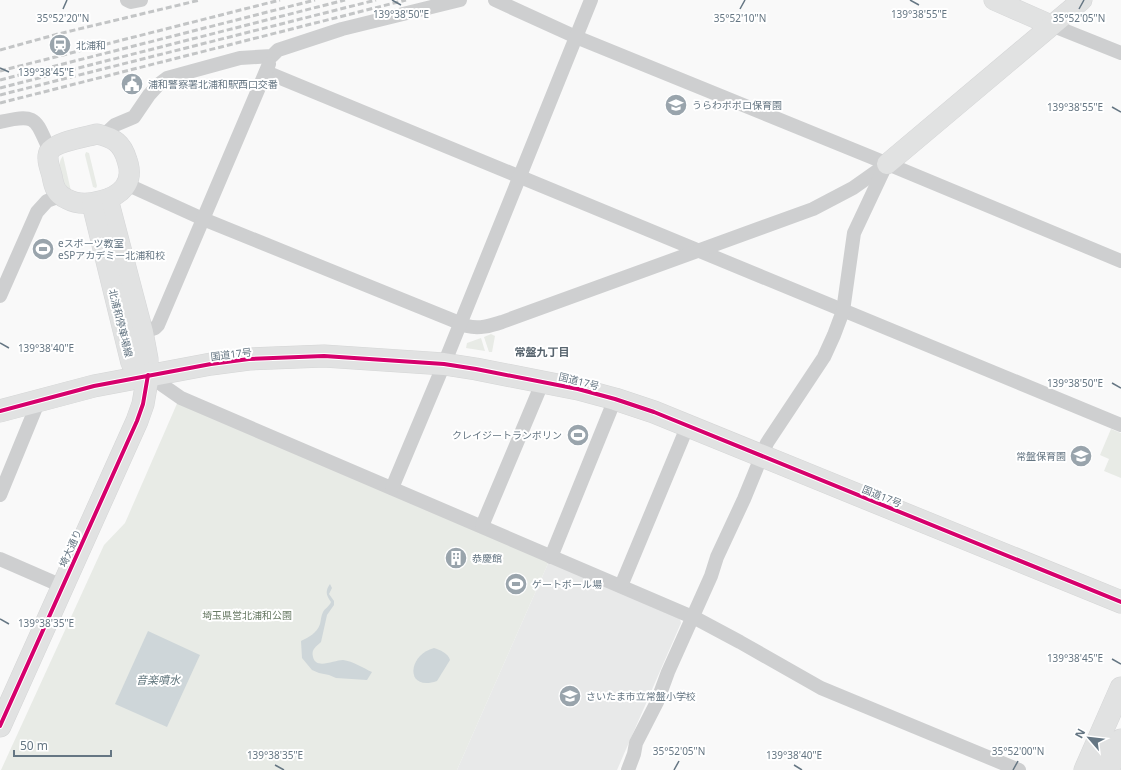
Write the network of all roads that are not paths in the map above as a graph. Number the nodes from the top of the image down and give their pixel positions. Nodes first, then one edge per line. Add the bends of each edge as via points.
1 (126, 0) edge
2 (141, 0) edge
3 (460, 0) edge
4 (495, 0) edge
5 (591, 0) edge
6 (994, 0) edge
7 (1082, 0) edge
8 (1051, 25) junction
9 (576, 37) junction
10 (1121, 53) edge
11 (272, 56) junction
12 (266, 72) junction
13 (0, 122) edge
14 (103, 136) junction
15 (50, 151) junction
16 (887, 164) junction
17 (519, 177) junction
18 (126, 184) junction
19 (60, 196) junction
20 (100, 201) junction
21 (203, 219) junction
22 (700, 251) junction
23 (1121, 261) edge
24 (2, 287) edge
25 (843, 311) junction
26 (460, 323) junction
27 (143, 332) junction
28 (444, 364) junction
29 (148, 375) junction
30 (543, 381) junction
31 (615, 399) junction
32 (40, 400) junction
33 (0, 411) edge
34 (688, 425) junction
35 (1121, 425) edge
36 (761, 454) junction
37 (392, 488) junction
38 (0, 495) edge
39 (482, 526) junction
40 (551, 557) junction
41 (0, 559) edge
42 (62, 586) junction
43 (621, 586) junction
44 (1121, 602) edge
45 (692, 617) junction
46 (1121, 688) edge
47 (0, 726) edge
48 (1121, 740) edge
49 (628, 770) edge
50 (1019, 770) edge
51 (1085, 770) edge
52 (1108, 770) edge

1 - 2 street
3 - 11 street via 342,29 278,50
4 - 9 street
5 - 9 street
6 - 8 street
7 - 8 street
8 - 10 street
8 - 16 street
9 - 16 street
9 - 17 street
11 - 12 street
11 - 14 street via 240,58 167,78 159,84 134,117 115,125
12 - 17 street
12 - 21 street
13 - 15 street via 24,117 30,119 36,123
14 - 15 street via 97,134 56,145
14 - 18 street via 113,139 124,151 130,169
15 - 19 street via 48,159 55,188
16 - 22 street via 853,188 813,209
16 - 23 street
16 - 25 street via 854,233
17 - 22 street
17 - 26 street
18 - 20 street via 117,195
18 - 21 street
19 - 20 street via 79,204
19 - 24 street via 47,201 37,212
20 - 27 street, 北浦和停車場線
20 - 29 street, 北浦和停車場線 via 131,363
21 - 26 street
21 - 27 street via 158,324 155,328
22 - 25 street
22 - 26 street via 499,323 475,328
25 - 35 street
25 - 36 street via 824,357
26 - 28 street
27 - 29 street, 北浦和停車場線
28 - 29 main road, 国道17号 via 324,356 286,357 249,359
28 - 30 main road, 国道17号
28 - 37 street
29 - 32 main road, 国道17号
29 - 37 street via 181,398
29 - 42 main road, 埼大通り via 137,421
30 - 31 main road, 国道17号
30 - 39 street
31 - 34 main road, 国道17号
31 - 40 street
32 - 33 main road, 国道17号
32 - 38 street
34 - 36 main road, 国道17号
34 - 43 street
36 - 44 main road, 国道17号
36 - 45 street
37 - 39 street
39 - 40 street
40 - 43 street
41 - 42 street
42 - 47 main road, 埼大通り
43 - 45 street
45 - 49 street via 657,702 636,743
45 - 50 street via 821,688
46 - 51 main road
48 - 52 main road

